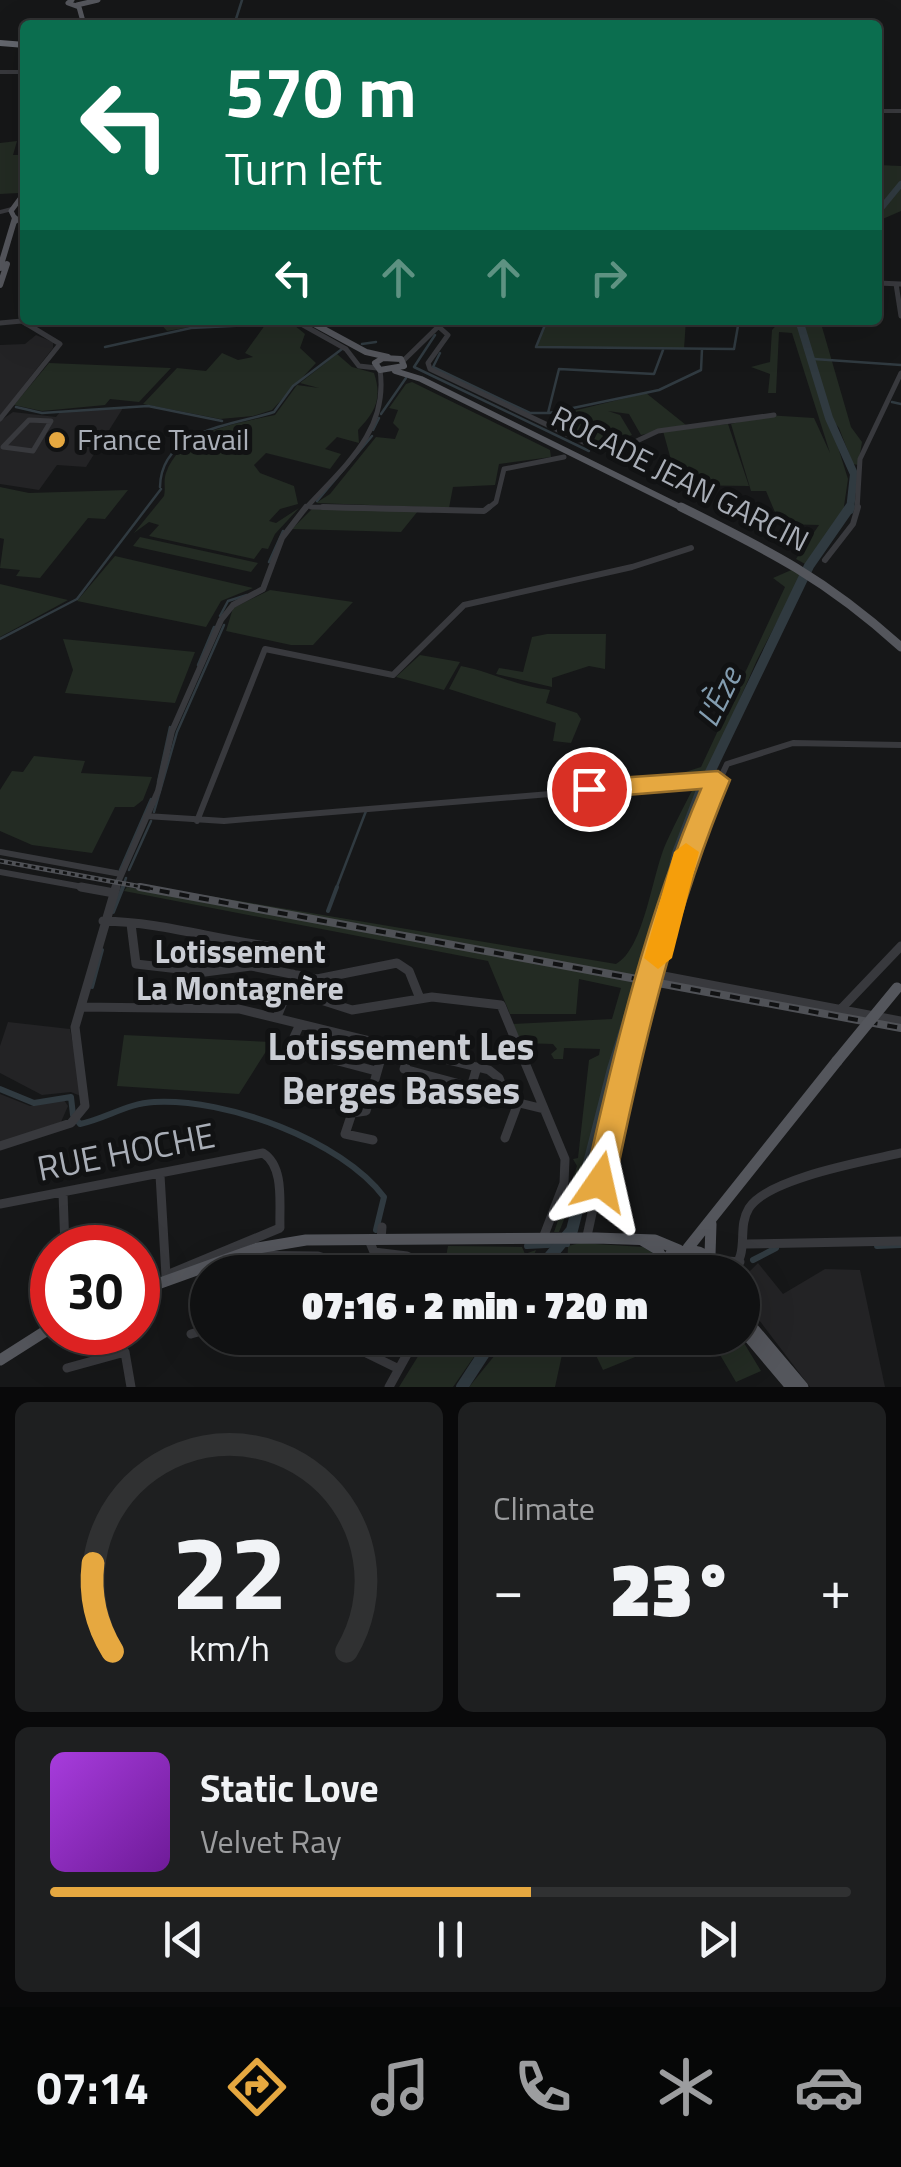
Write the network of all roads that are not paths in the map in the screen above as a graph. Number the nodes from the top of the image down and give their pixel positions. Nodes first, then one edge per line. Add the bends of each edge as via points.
1 (98, 0) edge
2 (70, 2) edge
3 (87, 2) edge
4 (0, 44) edge
5 (18, 46) edge
6 (20, 200) edge
7 (20, 208) edge
8 (13, 211) junction
9 (0, 212) edge
10 (20, 213) edge
11 (20, 229) edge
12 (0, 268) edge
13 (898, 284) edge
14 (0, 285) edge
15 (901, 316) edge
16 (29, 325) edge
17 (303, 325) edge
18 (315, 325) edge
19 (439, 327) joint
20 (418, 346) junction
21 (366, 352) junction
22 (390, 357) junction
23 (404, 364) junction
24 (377, 366) junction
25 (393, 372) junction
26 (901, 373) edge
27 (421, 379) junction
28 (384, 384) junction
29 (774, 415) dead end
30 (0, 418) edge
31 (0, 436) edge
32 (10, 437) junction
33 (564, 457) dead end
34 (310, 507) junction
35 (691, 548) dead end
36 (826, 560) dead end
37 (901, 647) edge
38 (901, 745) edge
39 (718, 780) junction
40 (146, 816) junction
41 (197, 820) junction
42 (0, 852) edge
43 (0, 872) edge
44 (118, 883) junction
45 (104, 921) junction
46 (131, 924) junction
47 (253, 944) junction
48 (901, 946) edge
49 (282, 948) dead end
50 (251, 966) junction
51 (293, 974) junction
52 (653, 974) junction
53 (317, 980) junction
54 (899, 985) edge
55 (420, 996) junction
56 (80, 1007) junction
57 (840, 1010) junction
58 (277, 1017) junction
59 (901, 1021) edge
60 (300, 1024) junction
61 (385, 1044) junction
62 (410, 1050) junction
63 (838, 1061) joint
64 (477, 1067) junction
65 (376, 1071) junction
66 (518, 1103) junction
67 (544, 1110) junction
68 (505, 1138) dead end
69 (373, 1140) dead end
70 (0, 1146) edge
71 (901, 1153) edge
72 (160, 1175) junction
73 (63, 1193) junction
74 (0, 1204) edge
75 (716, 1212) junction
76 (64, 1225) edge
77 (378, 1235) junction
78 (545, 1238) junction
79 (587, 1238) junction
80 (640, 1239) junction
81 (901, 1240) edge
82 (745, 1244) junction
83 (684, 1249) junction
84 (238, 1255) edge
85 (390, 1255) edge
86 (659, 1255) edge
87 (678, 1255) edge
88 (698, 1255) edge
89 (712, 1255) edge
90 (743, 1255) edge
91 (190, 1273) edge
92 (167, 1278) junction
93 (160, 1281) edge
94 (760, 1337) edge
95 (30, 1341) edge
96 (760, 1351) edge
97 (369, 1355) edge
98 (406, 1355) edge
99 (0, 1360) edge
100 (67, 1368) dead end
101 (398, 1369) junction
102 (131, 1387) edge
103 (389, 1387) edge
104 (790, 1387) edge
105 (802, 1387) edge

1 - 3 main road
2 - 3 main road
4 - 5 highway
6 - 8 main road
7 - 8 main road
8 - 9 street
8 - 10 main road
8 - 12 main road
11 - 14 main road
13 - 15 street
16 - 30 street via 60,344
17 - 24 street via 346,349 356,364
18 - 21 main road
19 - 20 street
19 - 29 street via 448,335 428,363 432,370 598,449 626,446 658,431
20 - 22 street
20 - 23 street
21 - 22 main road
21 - 24 main road
22 - 23 main road, ROCADE JEAN GARCIN
22 - 24 main road
23 - 25 main road
23 - 27 main road, ROCADE JEAN GARCIN
24 - 25 main road, ROCADE JEAN GARCIN
24 - 28 street
25 - 27 main road, ROCADE JEAN GARCIN
25 - 28 street
26 - 36 street via 860,459 857,514
27 - 37 main road, ROCADE JEAN GARCIN via 783,556 847,598
28 - 34 street via 386,398 365,442
31 - 32 street
32 - 32 street via 3,447 31,452 52,421 31,419
33 - 34 street via 504,469 496,502 484,512
34 - 40 street via 282,537 267,585 221,620 172,731
35 - 41 street via 464,605 393,675 265,648
38 - 39 street via 793,743 728,762
39 - 41 street
39 - 52 street via 683,860
40 - 41 street
40 - 44 street
42 - 44 street
43 - 44 street
44 - 45 street
45 - 46 street
45 - 56 street
46 - 47 street via 150,922
46 - 50 street via 136,964 204,972
47 - 49 street
47 - 50 street
48 - 57 street
50 - 51 street
51 - 53 street
51 - 58 street
52 - 57 street
52 - 79 street via 624,1067
53 - 55 street via 324,1001 354,1011
53 - 55 street via 397,963 409,971
54 - 63 main road, bridge
55 - 67 street via 501,1005
56 - 58 street via 218,1008
56 - 70 street via 76,1041 86,1088 75,1120
57 - 59 street
58 - 60 street
60 - 61 street
60 - 65 street via 288,1048
61 - 62 street
61 - 65 street
62 - 64 street
62 - 64 street via 404,1069 471,1087
63 - 75 main road
64 - 66 street via 495,1074 503,1096
65 - 69 street via 366,1111 352,1114 345,1134
66 - 67 street
66 - 68 street
67 - 78 street via 566,1174
71 - 82 street via 828,1171 756,1200 747,1214
72 - 73 street, RUE HOCHE
72 - 92 street
72 - 92 street, RUE HOCHE via 263,1153 278,1175 280,1228
73 - 74 street, RUE HOCHE
73 - 76 street
75 - 83 main road
75 - 89 main road via 707,1240
77 - 78 main road
77 - 84 main road via 289,1242
77 - 85 street via 374,1252
78 - 79 main road
79 - 80 main road
80 - 83 main road
80 - 86 main road
81 - 82 street
82 - 90 street
83 - 87 main road
83 - 88 main road
91 - 92 main road
92 - 93 main road
94 - 105 main road
95 - 99 main road
96 - 104 main road
97 - 101 street
98 - 101 street
100 - 102 street via 126,1352
101 - 103 street

